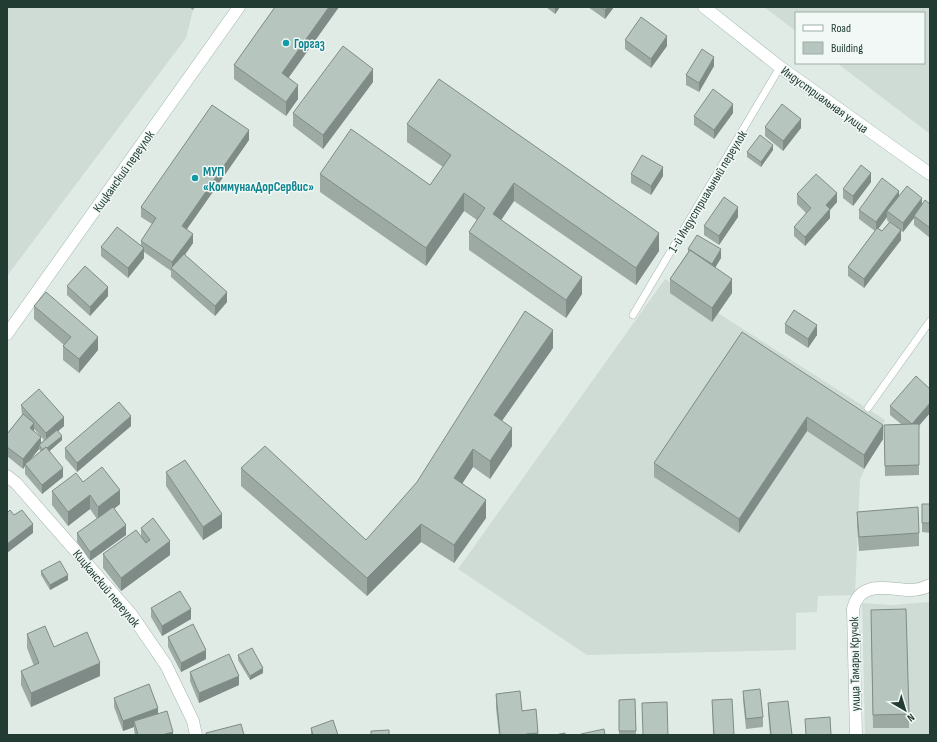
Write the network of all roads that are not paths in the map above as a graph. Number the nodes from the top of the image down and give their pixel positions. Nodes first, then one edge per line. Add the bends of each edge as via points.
1 (239, 7) edge
2 (704, 7) edge
3 (780, 67) junction
4 (930, 174) edge
5 (633, 315) dead end
6 (930, 321) edge
7 (7, 334) edge
8 (868, 408) dead end
9 (7, 476) edge
10 (930, 585) edge
11 (196, 735) edge
12 (856, 735) edge

1 - 7 main road, Кицканский переулок
2 - 3 main road, Индустриальная улица
3 - 4 main road, Индустриальная улица
3 - 5 lane, 1-й Индустриальный переулок
6 - 8 lane
9 - 11 main road, Кицканский переулок via 16,483 131,614 166,664 193,721
10 - 12 main road, улица Тамары Кручок via 922,589 909,590 874,588 866,591 855,602 853,609

